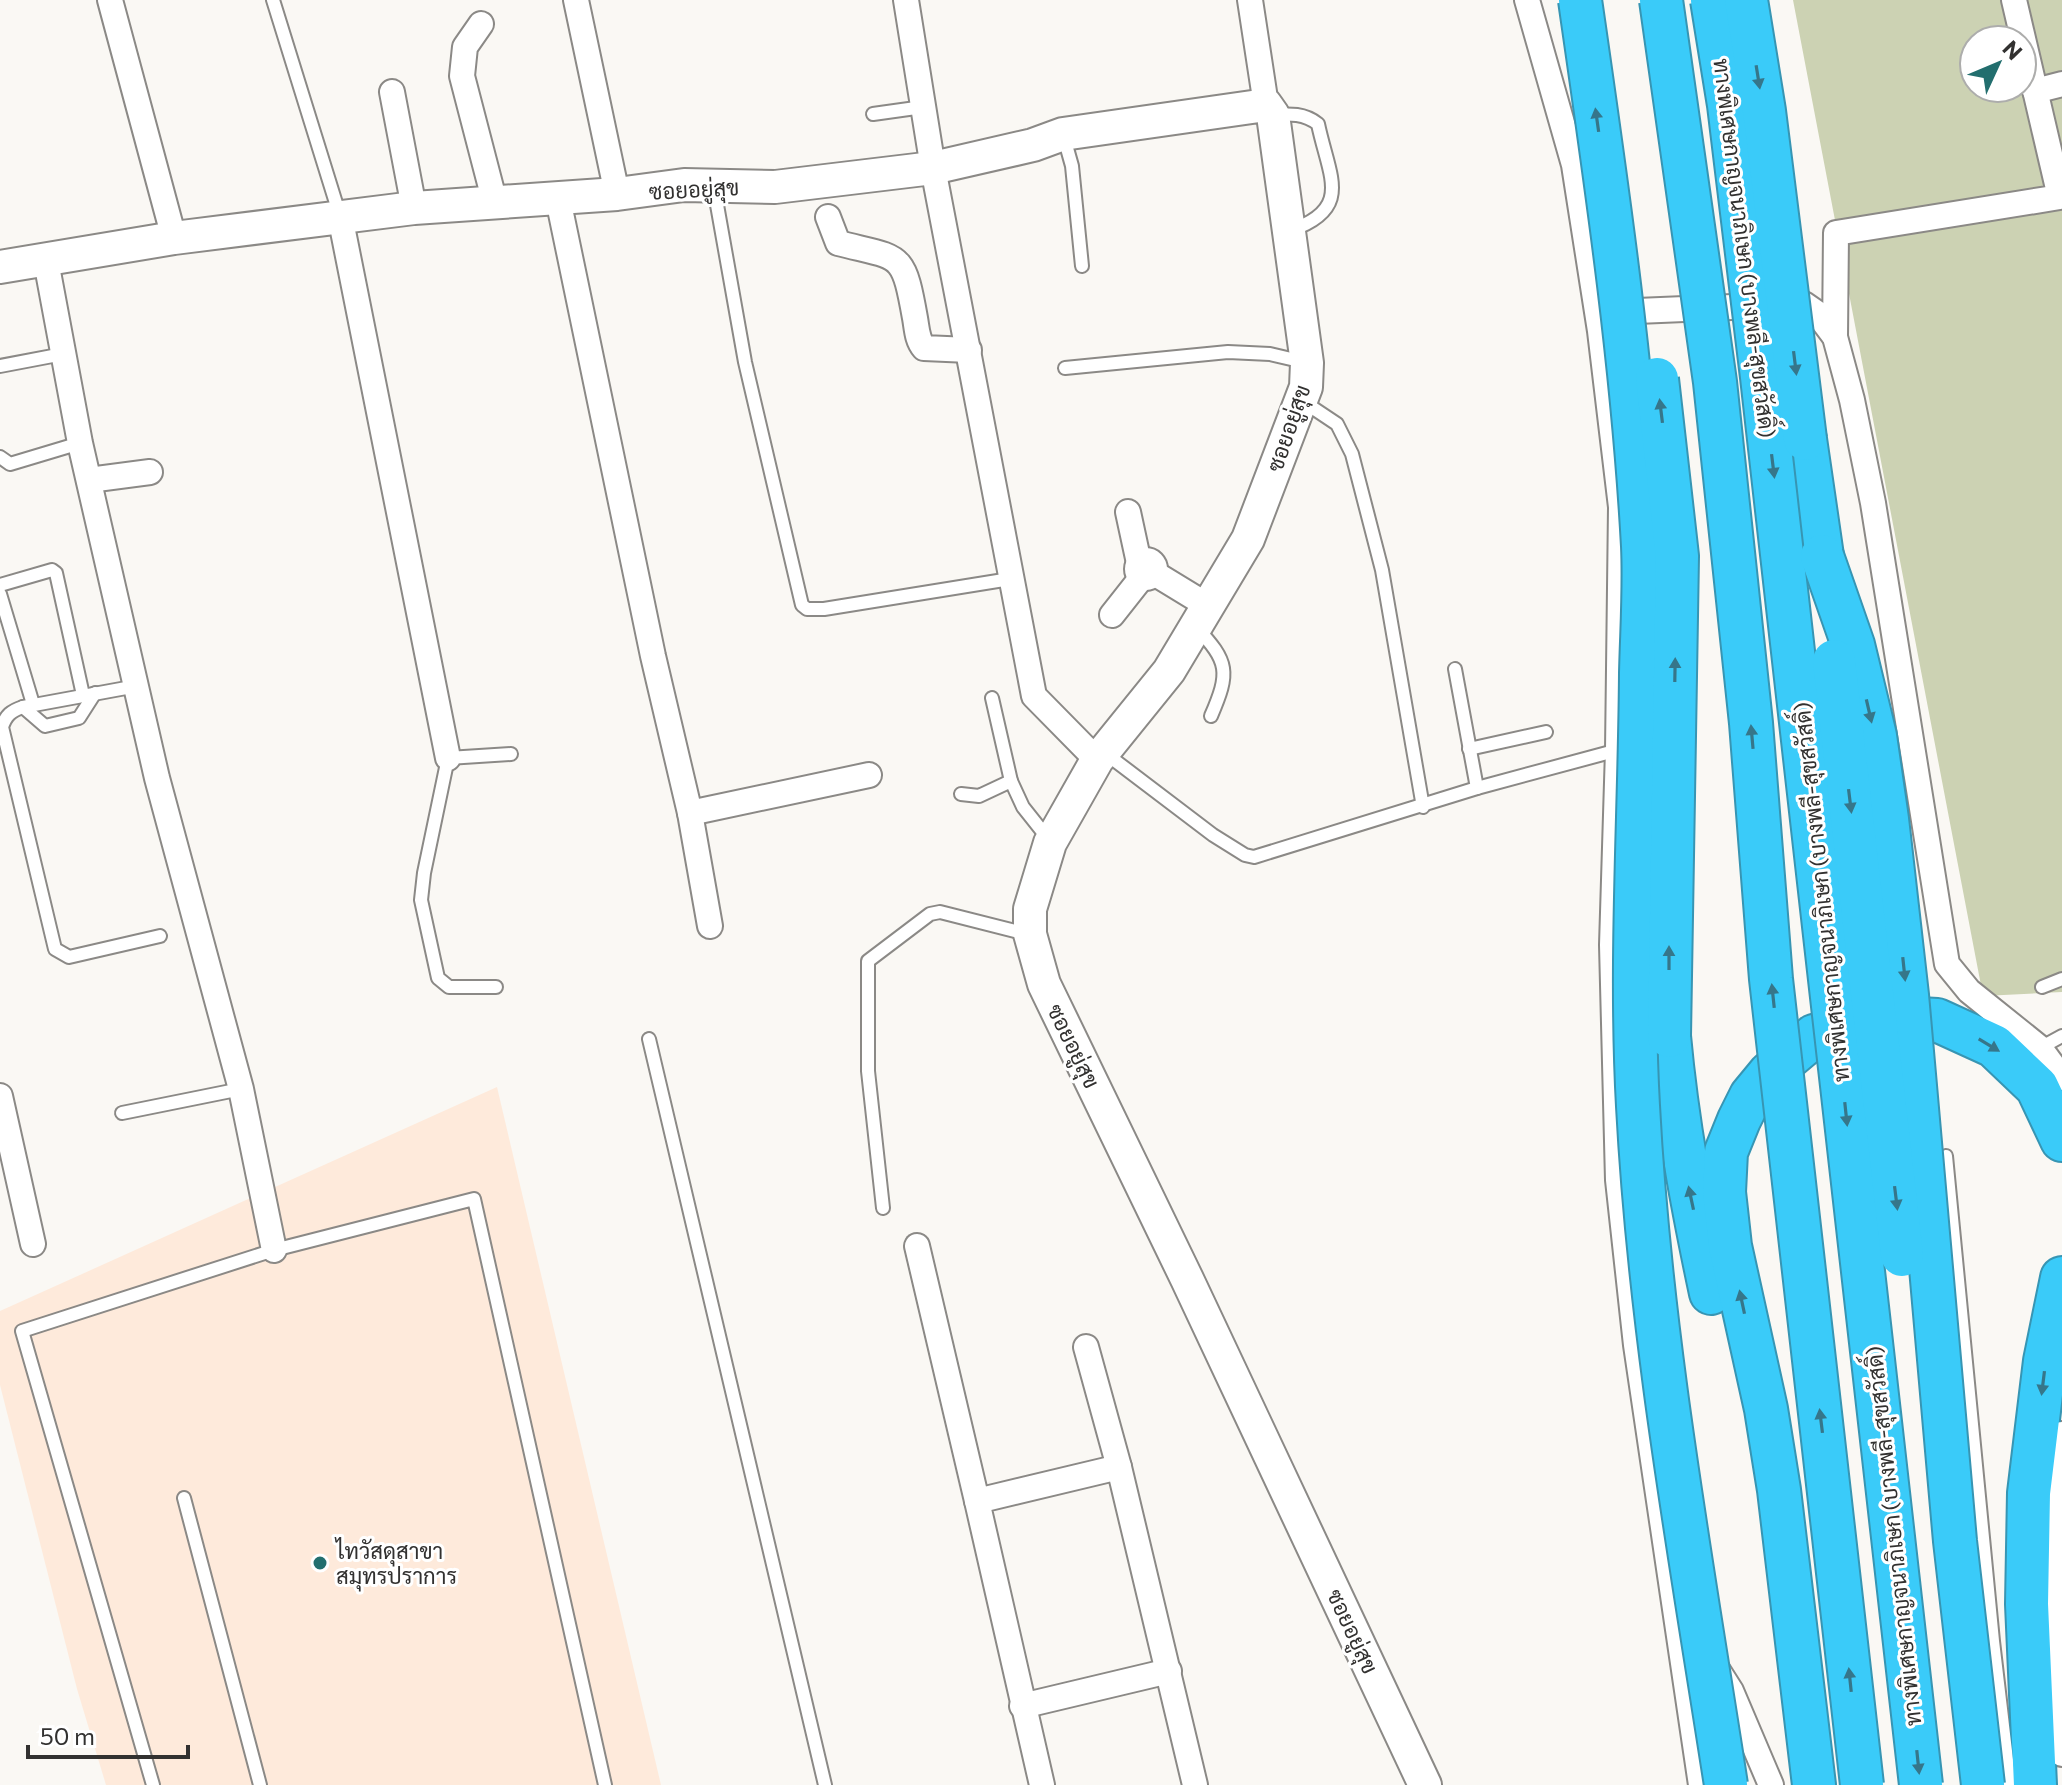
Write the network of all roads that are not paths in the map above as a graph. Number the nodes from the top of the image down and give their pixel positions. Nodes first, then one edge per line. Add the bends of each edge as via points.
1 (110, 0) edge
2 (273, 0) edge
3 (576, 0) edge
4 (906, 0) edge
5 (1250, 0) edge
6 (1527, 0) edge
7 (1580, 0) edge
8 (1599, 0) edge
9 (1661, 0) edge
10 (1712, 0) edge
11 (1746, 0) edge
12 (2014, 0) edge
13 (481, 24) dead end
14 (2020, 24) edge
15 (2062, 84) edge
16 (2038, 90) edge
17 (392, 92) dead end
18 (2038, 104) edge
19 (923, 107) junction
20 (1270, 110) junction
21 (873, 114) dead end
22 (1063, 134) junction
23 (933, 168) junction
24 (713, 185) junction
25 (617, 194) junction
26 (558, 199) junction
27 (495, 203) junction
28 (414, 208) junction
29 (340, 216) junction
30 (828, 217) dead end
31 (1289, 231) junction
32 (174, 238) junction
33 (46, 261) junction
34 (1082, 266) dead end
35 (0, 267) edge
36 (1597, 313) junction
37 (1835, 337) junction
38 (969, 350) junction
39 (63, 354) junction
40 (1307, 363) junction
41 (0, 366) edge
42 (1065, 368) dead end
43 (1301, 400) junction
44 (80, 443) junction
45 (0, 457) edge
46 (150, 472) dead end
47 (89, 480) junction
48 (1128, 512) dead end
49 (1822, 556) junction
50 (1145, 571) junction
51 (1010, 579) junction
52 (0, 585) edge
53 (0, 594) edge
54 (1112, 615) dead end
55 (1202, 618) junction
56 (1455, 669) dead end
57 (137, 686) junction
58 (89, 694) junction
59 (992, 698) dead end
60 (28, 705) junction
61 (1211, 716) dead end
62 (1546, 732) dead end
63 (1469, 749) junction
64 (1618, 750) junction
65 (511, 754) dead end
66 (1101, 757) junction
67 (448, 758) junction
68 (869, 775) dead end
69 (1011, 781) junction
70 (1477, 788) junction
71 (961, 794) dead end
72 (1423, 807) junction
73 (690, 813) junction
74 (1050, 843) junction
75 (710, 926) dead end
76 (1030, 934) junction
77 (160, 936) dead end
78 (2062, 979) edge
79 (496, 987) dead end
80 (2042, 987) dead end
81 (2062, 1036) edge
82 (649, 1039) dead end
83 (2040, 1048) junction
84 (2062, 1078) edge
85 (241, 1089) junction
86 (0, 1096) edge
87 (122, 1113) dead end
88 (2062, 1140) edge
89 (1946, 1156) dead end
90 (883, 1208) dead end
91 (33, 1244) dead end
92 (917, 1246) dead end
93 (274, 1250) junction
94 (2062, 1278) edge
95 (1086, 1347) dead end
96 (2062, 1434) edge
97 (1119, 1467) junction
98 (184, 1498) dead end
99 (977, 1501) junction
100 (1789, 1572) junction
101 (1677, 1621) junction
102 (1169, 1671) junction
103 (1022, 1706) junction
104 (2062, 1754) edge
105 (153, 1785) edge
106 (260, 1785) edge
107 (605, 1785) edge
108 (825, 1785) edge
109 (1042, 1785) edge
110 (1195, 1785) edge
111 (1425, 1785) edge
112 (1701, 1785) edge
113 (1726, 1785) edge
114 (1771, 1785) edge
115 (1814, 1785) edge
116 (1862, 1785) edge
117 (1921, 1785) edge
118 (1960, 1785) edge
119 (1983, 1785) edge
120 (2010, 1785) edge
121 (2035, 1785) edge

1 - 32 street
2 - 29 lane
3 - 25 street
4 - 19 street
5 - 20 street
6 - 36 street via 1574,165
113 -> 7 highway, bridge via 1655,1324 1644,1211 1636,951 1643,550 1629,375
100 -> 8 highway, bridge via 1717,1320 1675,1108 1669,1036 1677,556 1614,32
116 -> 9 highway, ทางพิเศษกาญจนาภิเษก (บางพลี-สุขสวัสดิ์), bridge via 1773,994 1715,382
10 -> 117 highway, ทางพิเศษกาญจนาภิเษก (บางพลี-สุขสวัสดิ์), bridge via 1768,423
11 -> 49 highway, bridge
12 - 14 street
13 - 27 street via 465,47 462,76
15 - 16 street
17 - 28 street
18 - 37 street via 2060,197 1836,233
19 - 21 lane
19 - 23 street
20 - 22 street, ซอยอยู่สุข
20 - 31 street, ซอยอยู่สุข
20 - 31 lane via 1310,117 1318,124 1333,193 1324,214
22 - 23 street, ซอยอยู่สุข
22 - 34 lane via 1072,166
23 - 24 street, ซอยอยู่สุข via 775,187
23 - 38 street
24 - 25 street, ซอยอยู่สุข
24 - 51 lane via 745,362 802,605 824,609
25 - 26 street, ซอยอยู่สุข
26 - 27 street, ซอยอยู่สุข
26 - 73 street
27 - 28 street, ซอยอยู่สุข
28 - 29 street, ซอยอยู่สุข
29 - 32 street, ซอยอยู่สุข
29 - 67 street
30 - 38 street via 838,243 884,253 903,269 924,348
31 - 40 street, ซอยอยู่สุข
32 - 33 street, ซอยอยู่สุข
33 - 35 street, ซอยอยู่สุข
33 - 39 street
36 - 37 street via 1804,304
36 - 64 street via 1621,507
37 - 83 street via 1873,503 1947,964 1969,991
38 - 51 street
39 - 41 lane
39 - 44 street
40 - 42 lane via 1228,352
40 - 43 street, ซอยอยู่สุข
43 - 55 street, ซอยอยู่สุข via 1248,539
43 - 72 lane via 1337,424 1352,454 1382,570
44 - 45 lane via 10,464
44 - 47 street
46 - 47 street
47 - 57 street
48 - 50 street
49 -> 118 highway, bridge
49 -> 119 highway, bridge via 1857,660 1887,819
50 - 54 street
50 - 55 street via 1195,598
51 - 66 street via 1036,701
52 - 58 lane via 56,573
53 - 60 lane
55 - 61 lane via 1225,678
55 - 66 street, ซอยอยู่สุข via 1169,671
56 - 63 lane
57 - 58 lane
57 - 85 street
58 - 60 lane
58 - 60 lane via 79,718 45,726
59 - 69 lane
60 - 77 lane via 11,711 2,727 55,949 69,957
62 - 63 lane
63 - 70 lane
64 - 70 lane
64 - 101 street via 1612,945 1618,1180 1636,1345
65 - 67 lane
66 - 72 lane via 1213,835 1254,857
66 - 74 street, ซอยอยู่สุข
67 - 79 lane via 421,900 438,978 449,987
68 - 73 street
69 - 71 lane via 979,796
69 - 74 lane
70 - 72 lane
73 - 75 street
74 - 76 street, ซอยอยู่สุข via 1030,909
76 - 90 lane via 940,912 868,961 868,1071
76 - 111 street, ซอยอยู่สุข via 1044,984
78 - 80 lane
81 - 83 lane
82 - 108 lane
83 - 84 street
85 - 87 lane
85 - 93 street
86 - 91 street
100 -> 88 highway via 1766,1409 1730,1246 1724,1192 1726,1152 1751,1096 1814,1036 1884,1017 1937,1020 1994,1046 2037,1087
89 - 120 lane
92 - 99 street
93 - 105 lane via 22,1331
93 - 107 lane via 474,1199
94 -> 121 highway via 2045,1361 2029,1493 2027,1604
95 - 97 street
96 - 104 street via 2056,1472 2052,1642
97 - 99 street
97 - 102 street
98 - 106 lane
99 - 103 street
100 - 115 highway
101 - 112 street
101 - 114 street via 1731,1691
102 - 103 street
102 - 110 street
103 - 109 street

